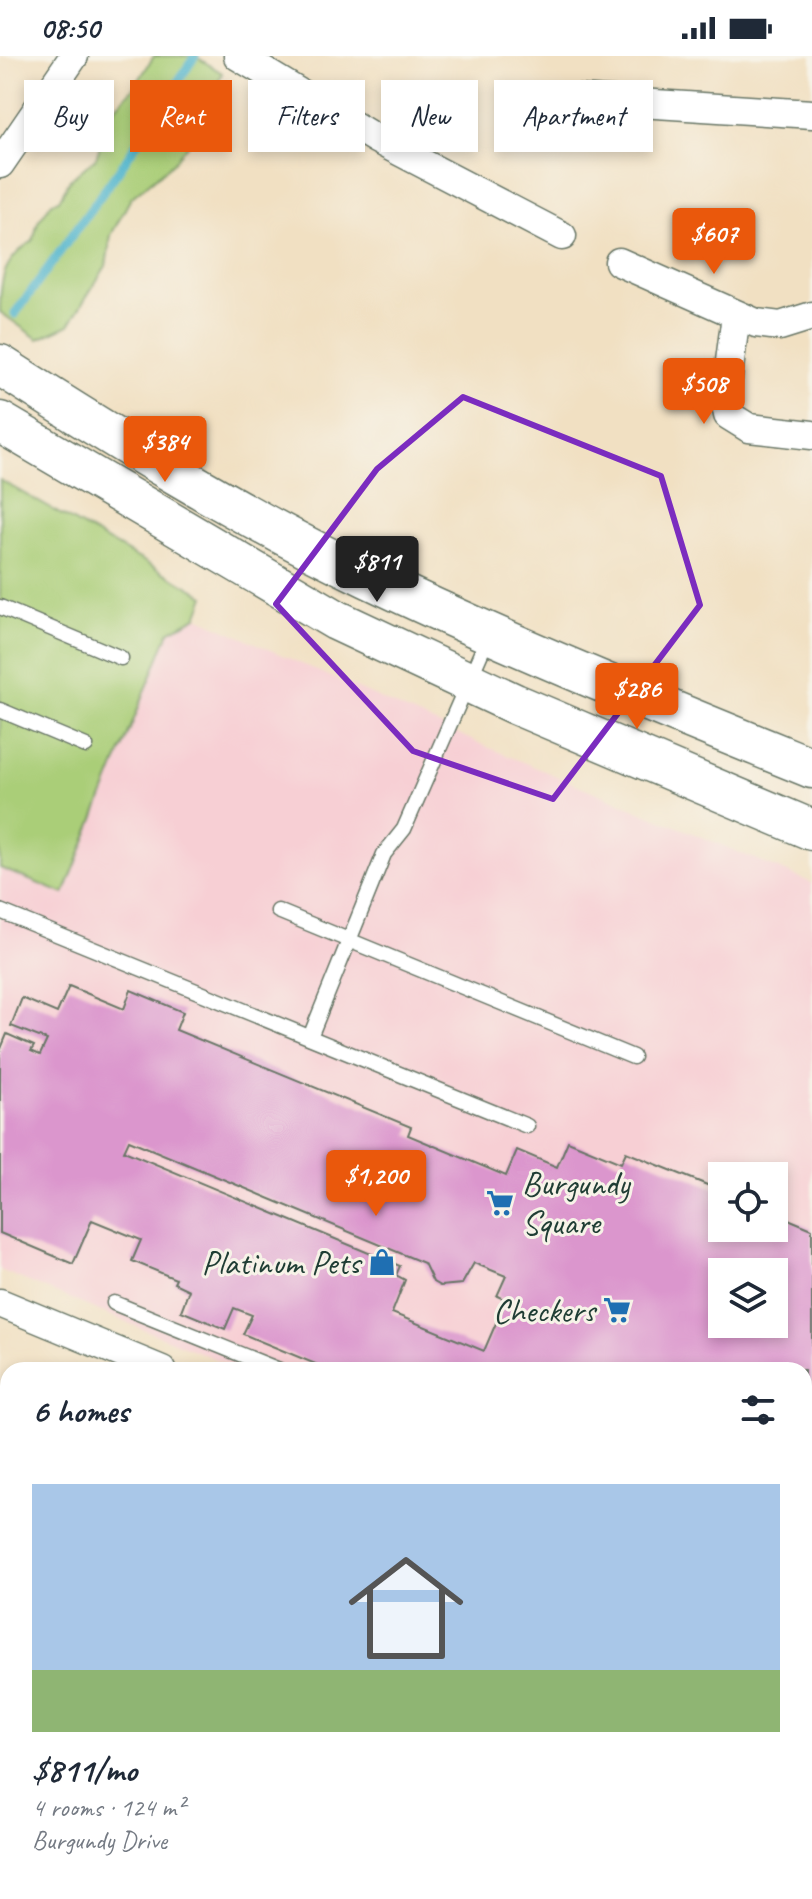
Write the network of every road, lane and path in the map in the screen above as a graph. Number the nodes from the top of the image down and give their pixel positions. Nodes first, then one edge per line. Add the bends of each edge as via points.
1 (74, 56) edge
2 (238, 56) edge
3 (653, 104) edge
4 (812, 114) edge
5 (0, 164) edge
6 (562, 236) dead end
7 (619, 262) dead end
8 (736, 315) junction
9 (812, 316) edge
10 (0, 365) edge
11 (0, 422) edge
12 (812, 435) edge
13 (0, 607) edge
14 (491, 632) junction
15 (121, 658) dead end
16 (468, 683) junction
17 (0, 710) edge
18 (86, 746) dead end
19 (812, 768) edge
20 (812, 830) edge
21 (0, 911) edge
22 (278, 911) dead end
23 (349, 940) junction
24 (310, 1037) junction
25 (633, 1057) dead end
26 (527, 1126) dead end
27 (0, 1303) edge
28 (114, 1303) dead end
29 (143, 1362) edge
30 (259, 1362) edge

1 - 5 street
2 - 6 street via 376,139
3 - 4 street
7 - 8 street
8 - 9 street via 768,326 793,325
8 - 12 street via 725,400 728,415 749,428
10 - 14 main road via 190,481 365,576
11 - 16 main road via 336,620
13 - 15 lane
14 - 16 lane
14 - 19 main road
16 - 20 main road
16 - 23 lane via 404,829 384,854
17 - 18 lane
21 - 24 lane
22 - 23 lane
23 - 24 lane
23 - 25 lane
24 - 26 lane
27 - 29 street
28 - 30 lane

